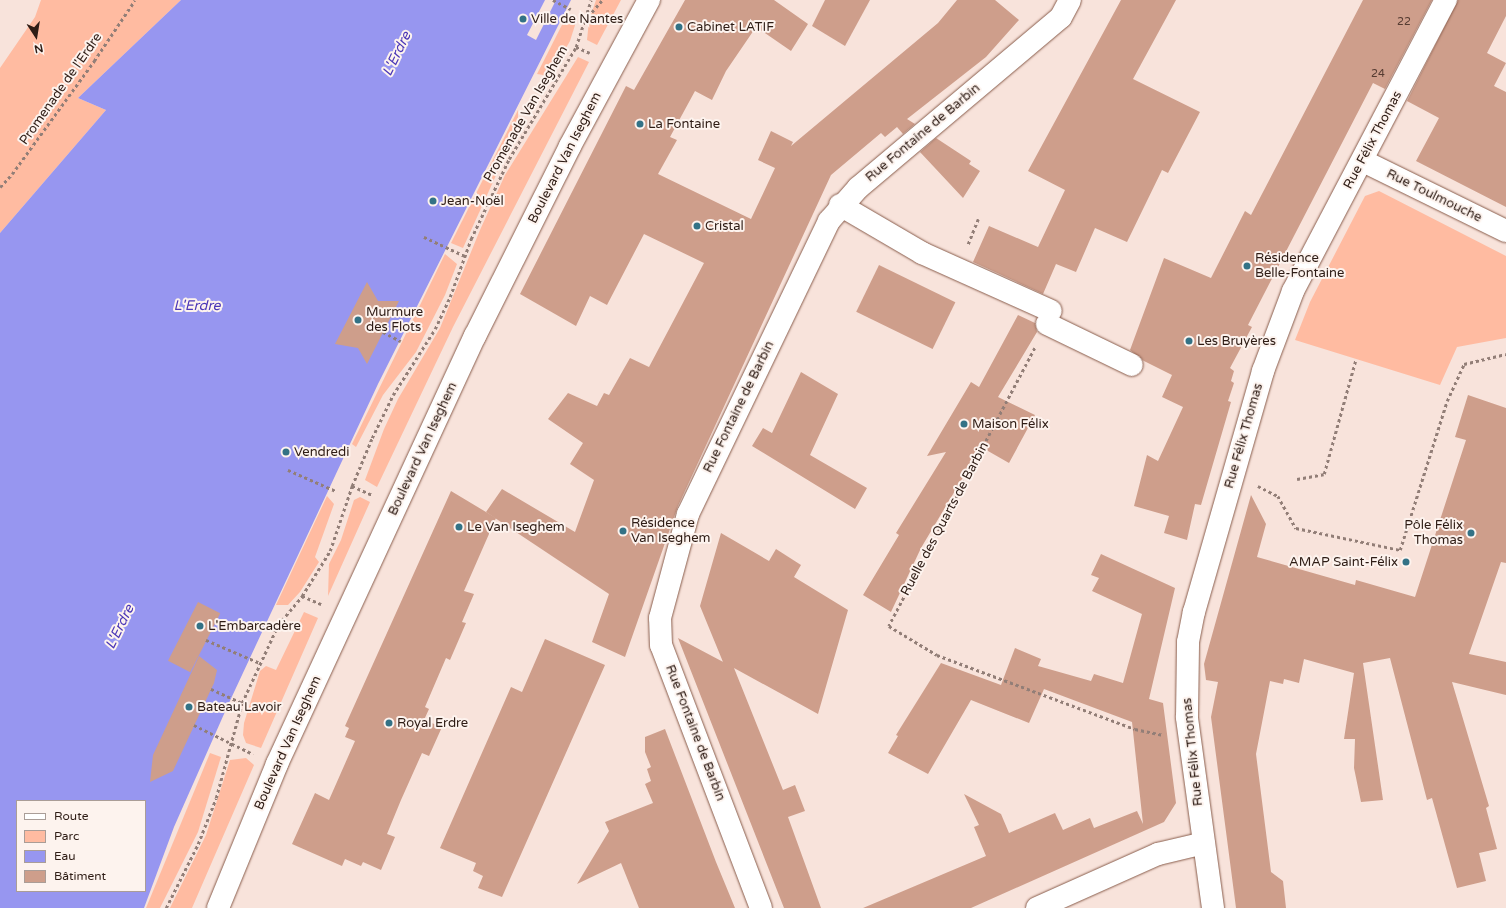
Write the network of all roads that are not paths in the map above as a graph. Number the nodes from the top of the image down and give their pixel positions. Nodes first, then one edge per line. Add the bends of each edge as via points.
1 (649, 0) edge
2 (1070, 0) edge
3 (1446, 0) edge
4 (1363, 161) junction
5 (840, 205) junction
6 (1506, 231) edge
7 (1132, 364) dead end
8 (1204, 843) junction
9 (218, 908) edge
10 (762, 908) edge
11 (1037, 908) edge
12 (1213, 908) edge

1 - 9 street, Boulevard Van Iseghem via 570,146 475,336 276,764
2 - 5 street, Rue Fontaine de Barbin via 1061,17
3 - 4 street, Rue Félix Thomas
4 - 6 street, Rue Toulmouche
4 - 8 street, Rue Félix Thomas via 1292,291 1263,371 1194,612 1188,642 1187,717
5 - 7 street via 922,253 1049,317
5 - 10 street, Rue Fontaine de Barbin via 815,248 698,492 681,537 660,618 661,645
8 - 11 street via 1158,854
8 - 12 street, Rue Félix Thomas

